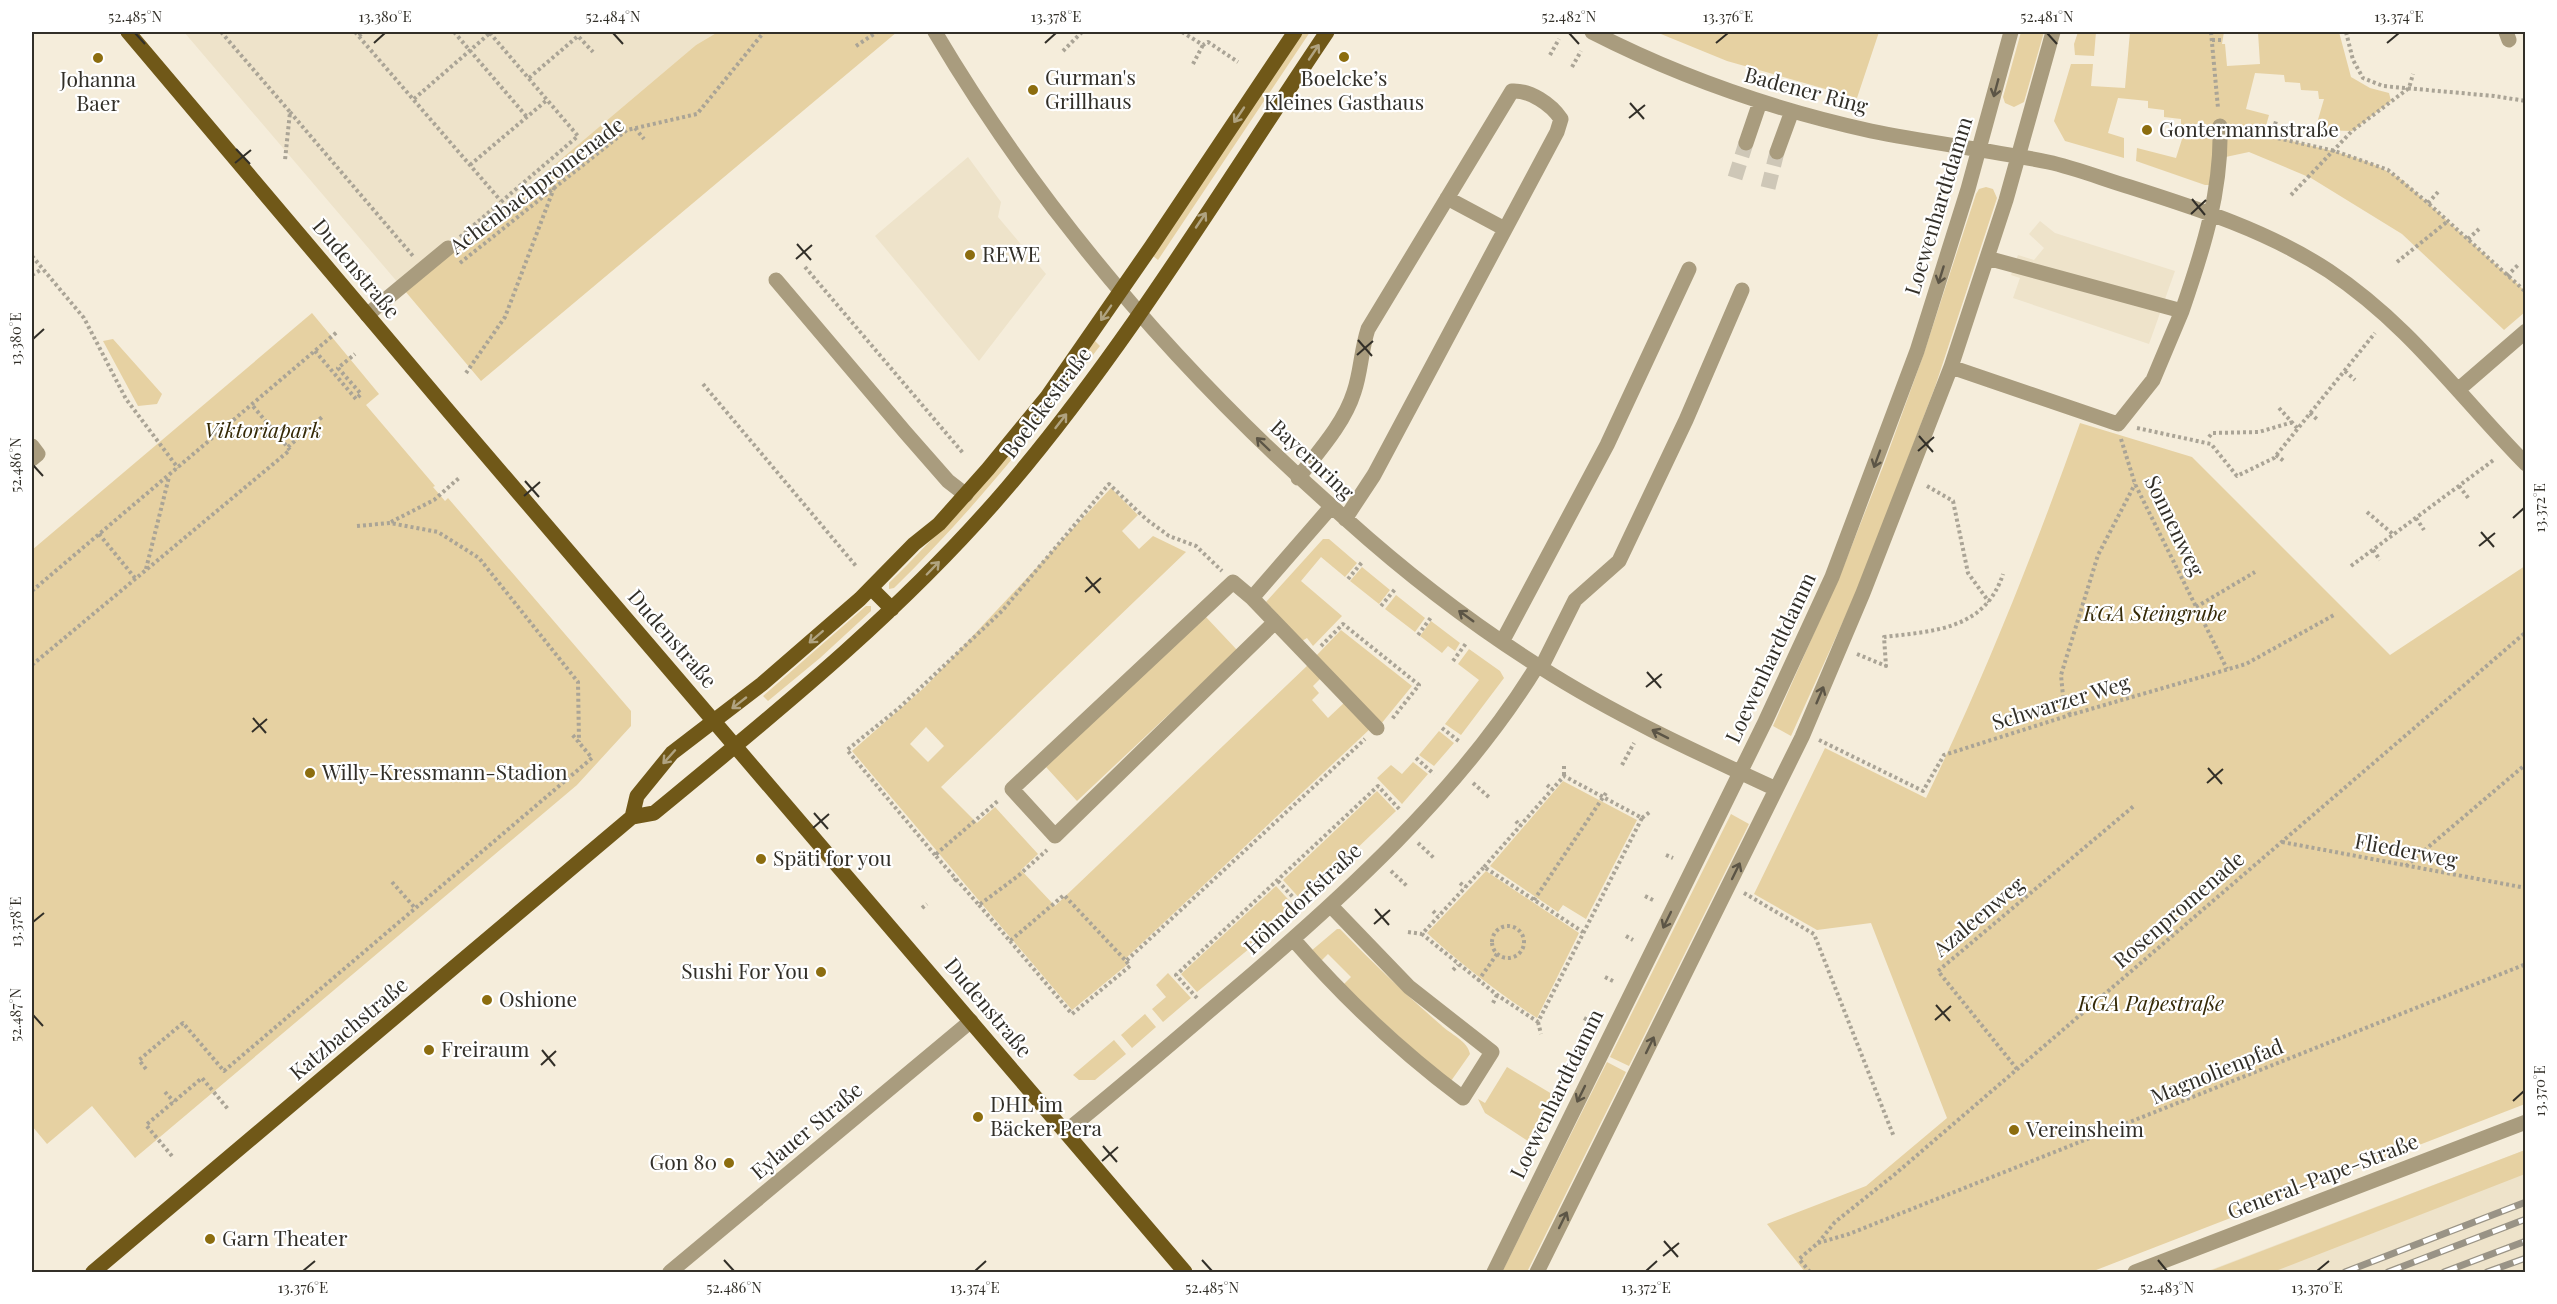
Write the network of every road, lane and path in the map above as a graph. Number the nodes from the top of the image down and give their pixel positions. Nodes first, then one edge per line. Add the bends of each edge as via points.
1 (128, 32) edge
2 (221, 32) edge
3 (355, 32) edge
4 (364, 32) edge
5 (454, 32) edge
6 (489, 32) edge
7 (764, 32) edge
8 (877, 32) edge
9 (935, 32) edge
10 (1082, 32) edge
11 (1182, 32) edge
12 (1296, 32) edge
13 (1327, 32) edge
14 (1592, 32) edge
15 (2011, 32) edge
16 (2053, 32) edge
17 (2211, 32) edge
18 (2346, 32) edge
19 (359, 36) junction
20 (1559, 39) dead end
21 (2212, 40) junction
22 (2222, 40) dead end
23 (1203, 45) junction
24 (856, 46) dead end
25 (470, 50) junction
26 (1063, 51) dead end
27 (1581, 51) dead end
28 (593, 52) dead end
29 (1550, 55) dead end
30 (1238, 62) dead end
31 (1193, 64) dead end
32 (1572, 68) dead end
33 (2413, 74) dead end
34 (529, 78) junction
35 (2409, 88) junction
36 (414, 99) junction
37 (547, 100) junction
38 (2526, 101) edge
39 (1760, 102) junction
40 (1792, 111) junction
41 (290, 112) junction
42 (526, 117) junction
43 (2276, 121) dead end
44 (2220, 126) junction
45 (634, 128) junction
46 (2272, 136) junction
47 (644, 139) dead end
48 (1746, 143) tunnel mouth
49 (1979, 149) junction
50 (2335, 151) junction
51 (1777, 152) tunnel mouth
52 (2018, 157) junction
53 (285, 160) dead end
54 (470, 165) junction
55 (554, 187) junction
56 (2438, 192) dead end
57 (2291, 195) dead end
58 (1447, 198) junction
59 (501, 201) junction
60 (2428, 202) junction
61 (2212, 213) junction
62 (2448, 221) junction
63 (1505, 229) junction
64 (2479, 229) dead end
65 (2468, 239) junction
66 (448, 248) joint
67 (32, 256) edge
68 (1987, 258) junction
69 (2397, 261) dead end
70 (2518, 265) dead end
71 (805, 267) dead end
72 (423, 268) junction
73 (454, 268) dead end
74 (42, 269) junction
75 (1689, 269) dead end
76 (32, 275) edge
77 (2507, 276) junction
78 (776, 280) dead end
79 (1121, 290) junction
80 (1742, 290) dead end
81 (2526, 292) edge
82 (2182, 310) junction
83 (1139, 312) junction
84 (367, 315) junction
85 (2526, 331) edge
86 (337, 332) dead end
87 (2375, 333) dead end
88 (315, 351) junction
89 (355, 354) dead end
90 (1950, 367) junction
91 (2344, 371) junction
92 (466, 373) dead end
93 (2355, 380) dead end
94 (703, 384) dead end
95 (2459, 389) junction
96 (252, 405) junction
97 (2279, 408) dead end
98 (2310, 413) junction
99 (322, 417) dead end
100 (2319, 421) dead end
101 (2293, 422) junction
102 (2118, 424) junction
103 (2298, 429) junction
104 (2209, 437) dead end
105 (32, 446) edge
106 (288, 447) junction
107 (963, 453) dead end
108 (2276, 455) junction
109 (32, 459) edge
110 (2496, 459) dead end
111 (2285, 462) dead end
112 (2526, 464) edge
113 (178, 468) junction
114 (169, 475) junction
115 (459, 478) dead end
116 (1298, 478) junction
117 (2135, 484) junction
118 (1927, 486) dead end
119 (2459, 486) junction
120 (966, 495) junction
121 (2469, 499) dead end
122 (1330, 507) junction
123 (2367, 512) dead end
124 (2416, 518) junction
125 (1345, 519) junction
126 (390, 523) junction
127 (357, 526) dead end
128 (2424, 530) dead end
129 (99, 534) junction
130 (2394, 535) junction
131 (2373, 550) junction
132 (2380, 560) dead end
133 (1363, 561) dead end
134 (856, 566) dead end
135 (2351, 566) dead end
136 (146, 570) junction
137 (2255, 572) dead end
138 (2003, 574) dead end
139 (135, 578) junction
140 (1348, 579) dead end
141 (1233, 582) junction
142 (871, 588) junction
143 (1396, 588) dead end
144 (32, 591) edge
145 (1252, 598) junction
146 (1989, 602) junction
147 (1381, 606) dead end
148 (2196, 607) junction
149 (892, 609) junction
150 (2334, 615) dead end
151 (1432, 616) dead end
152 (1275, 622) junction
153 (2526, 632) edge
154 (1418, 635) dead end
155 (1467, 642) dead end
156 (1502, 642) junction
157 (1856, 653) dead end
158 (1310, 658) junction
159 (1453, 661) dead end
160 (32, 665) edge
161 (1539, 667) junction
162 (2227, 669) junction
163 (2070, 715) junction
164 (715, 721) junction
165 (1377, 728) junction
166 (1442, 728) dead end
167 (571, 733) dead end
168 (1816, 739) dead end
169 (1460, 742) dead end
170 (579, 743) junction
171 (1634, 743) dead end
172 (736, 746) junction
173 (1416, 758) dead end
174 (2526, 764) edge
175 (1622, 765) dead end
176 (1564, 766) dead end
177 (1740, 773) junction
178 (1434, 774) dead end
179 (1564, 776) junction
180 (1471, 781) dead end
181 (1547, 785) dead end
182 (1012, 789) junction
183 (1552, 789) junction
184 (1776, 789) junction
185 (1605, 795) junction
186 (1490, 798) dead end
187 (2134, 805) dead end
188 (1402, 811) dead end
189 (1651, 811) dead end
190 (632, 817) junction
191 (1642, 818) junction
192 (1516, 821) dead end
193 (1520, 826) junction
194 (1416, 841) dead end
195 (2281, 842) junction
196 (935, 855) junction
197 (1666, 855) dead end
198 (1673, 858) dead end
199 (1435, 859) dead end
200 (1032, 864) dead end
201 (2405, 866) junction
202 (1484, 867) junction
203 (1389, 870) dead end
204 (1611, 878) junction
205 (1278, 881) junction
206 (1616, 881) dead end
207 (392, 882) dead end
208 (1460, 883) dead end
209 (1408, 887) dead end
210 (1465, 887) junction
211 (2526, 888) edge
212 (1743, 893) dead end
213 (1645, 896) dead end
214 (1534, 900) junction
215 (1653, 900) dead end
216 (927, 904) dead end
217 (979, 905) junction
218 (1330, 906) junction
219 (415, 908) junction
220 (922, 908) dead end
221 (1303, 908) dead end
222 (1433, 911) dead end
223 (1438, 916) junction
224 (1592, 916) junction
225 (1597, 919) dead end
226 (1408, 932) dead end
227 (1583, 932) junction
228 (1422, 933) junction
229 (1626, 936) dead end
230 (1293, 939) junction
231 (1633, 940) dead end
232 (1010, 941) junction
233 (1497, 954) junction
234 (1571, 957) junction
235 (1576, 960) dead end
236 (1126, 961) junction
237 (2526, 964) edge
238 (1458, 965) junction
239 (1454, 970) dead end
240 (1605, 977) dead end
241 (1479, 981) junction
242 (1613, 981) dead end
243 (1497, 996) junction
244 (1197, 998) dead end
245 (1550, 999) junction
246 (1556, 1002) dead end
247 (1493, 1003) dead end
248 (1584, 1018) dead end
249 (971, 1021) junction
250 (1538, 1022) junction
251 (1593, 1023) dead end
252 (1541, 1034) dead end
253 (146, 1069) dead end
254 (2017, 1069) junction
255 (165, 1092) dead end
256 (174, 1102) junction
257 (228, 1109) dead end
258 (2526, 1122) edge
259 (1065, 1132) junction
260 (1894, 1137) dead end
261 (172, 1156) dead end
262 (1818, 1243) junction
263 (93, 1272) edge
264 (670, 1272) edge
265 (1185, 1272) edge
266 (1494, 1272) edge
267 (1537, 1272) edge
268 (1810, 1272) edge
269 (2135, 1272) edge

1 - 84 main road, Dudenstraße
2 - 41 path
3 - 19 path
4 - 19 path
5 - 25 path
6 - 25 path
6 - 34 path
7 - 45 path, Achenbachpromenade via 697,114
8 - 24 path
9 - 79 street, Bayernring via 1029,175
10 - 26 path
11 - 23 path
12 -> 79 main road, Boelckestraße
83 -> 13 main road, Boelckestraße
14 - 39 street, Badener Ring via 1696,81
15 -> 49 street, Loewenhardtdamm
16 - 52 street
17 - 21 path
18 - 35 path via 2353,60 2363,78 2383,86
19 - 36 path
20 - 29 path
21 - 22 path
21 - 44 path
23 - 30 path via 1208,42
23 - 31 path
25 - 36 path
25 - 42 path
27 - 32 path
28 - 34 path via 578,36
33 - 35 path
34 - 37 path
35 - 38 path
35 - 50 path via 2352,131
36 - 54 path
37 - 42 path
37 - 59 path via 578,136
39 - 40 street, Badener Ring
39 - 48 street
40 - 49 street, Badener Ring via 1872,131
40 - 51 street
41 - 53 path
41 - 72 path
42 - 54 path
43 - 46 path
44 - 46 path
44 - 61 street via 2221,158
45 - 47 path
45 - 55 path, Achenbachpromenade
46 - 50 path
49 - 52 street, Badener Ring
49 -> 177 street, Loewenhardtdamm via 1917,351 1832,577
50 - 57 path
50 - 60 path via 2388,171
52 - 61 street via 2052,163
52 - 68 street
54 - 59 path
55 - 73 path, Achenbachpromenade
55 - 92 path via 505,317
56 - 60 path
58 - 63 street
58 - 63 street via 1512,92 1522,91 1554,108 1561,119 1557,132
58 - 116 street via 1368,329 1348,408
59 - 66 path
60 - 62 path
61 - 82 street
61 - 95 street via 2293,250 2328,271 2409,336
62 - 65 path
62 - 69 path
63 - 125 street via 1374,475
64 - 65 path
65 - 77 path
66 - 72 street
67 - 74 path
68 - 82 street
68 - 90 street
70 - 77 path
71 - 107 path
72 - 84 street
74 - 76 path
74 - 113 path via 84,318 126,399
75 - 156 street via 1607,445
77 - 81 path
78 - 120 street via 948,481
79 - 83 street, Bayernring
79 -> 120 main road, Boelckestraße via 1047,397
80 - 161 street, Höhndorfstraße via 1619,561 1575,600
82 - 102 street via 2153,380
116 -> 83 street, Bayernring via 1205,386
149 -> 83 main road, Boelckestraße via 1006,489 1075,404
84 - 164 main road, Dudenstraße
85 - 95 street
86 - 88 path
87 - 91 path
88 - 89 path via 356,399 361,394 338,368
88 - 96 path
90 - 102 street
184 -> 90 street via 1863,593
91 - 93 path
91 - 98 path
94 - 134 path
95 - 112 street
96 - 106 path
96 - 113 path
97 - 101 path
98 - 100 path
98 - 103 path
99 - 106 path
101 - 103 path
101 - 104 path via 2259,432 2212,433
102 - 108 path via 2211,444 2237,476
102 - 117 path, Sonnenweg
103 - 108 path
105 - 109 street via 38,454
106 - 136 path via 290,450
108 - 111 path
110 - 119 path
113 - 114 path
114 - 129 path
114 - 136 path
115 - 126 path via 434,500
116 - 122 street, Bayernring
117 - 148 path, Sonnenweg
117 - 163 path via 2098,555 2075,624 2061,675
118 - 146 path via 1953,501 1968,573
119 - 121 path
119 - 124 path
120 - 142 main road, Boelckestraße
122 - 125 street, Bayernring
122 - 145 street
123 - 130 path
124 - 128 path
124 - 130 path
156 -> 125 street, Bayernring via 1415,578
126 - 127 path
126 - 170 path via 438,532 487,567 578,682
129 - 139 path
129 - 144 path
130 - 131 path
131 - 132 path
131 - 135 path
133 - 140 path
136 - 139 path
137 - 148 path
138 - 146 path
139 - 160 path
141 - 145 street
141 - 182 street
141 - 196 path via 1196,546 1168,536 1109,484 1002,611 899,708 847,750
142 - 149 main road
142 -> 164 main road, Boelckestraße
143 - 147 path
145 - 152 street
146 - 157 path via 1976,614 1940,630 1884,637 1886,666
148 - 162 path, Sonnenweg
149 - 172 main road, Boelckestraße
150 - 162 path, Schwarzer Weg via 2246,664
151 - 154 path
152 - 158 street
152 - 182 street via 1055,836
153 - 195 path, Rosenpromenade
155 - 159 path
156 - 161 street, Bayernring
158 - 165 street
158 - 165 path via 1343,624 1419,685 1381,733
177 -> 161 street, Bayernring via 1639,724
161 - 218 street, Höhndorfstraße via 1443,789
162 - 163 path, Schwarzer Weg
163 - 168 path, Schwarzer Weg via 1944,755 1923,791
164 - 172 main road, Dudenstraße
164 -> 190 main road, Katzbachstraße via 672,753 637,796
165 - 236 path
166 - 169 path
167 - 170 path
170 - 219 path via 592,758
171 - 175 path
172 - 190 main road, Katzbachstraße via 654,813
172 - 249 main road, Dudenstraße
173 - 178 path
174 - 201 path
176 - 179 path
177 - 184 street, Bayernring
177 -> 266 street, Loewenhardtdamm
179 - 183 path
179 - 185 path
180 - 186 path
181 - 183 path
182 - 196 path
183 - 193 path
267 -> 184 street
185 - 191 path
185 - 214 path
187 - 254 path, Azaleenweg via 1938,971
188 - 205 path via 1378,786
189 - 191 path
190 - 263 main road, Katzbachstraße
191 - 204 path
192 - 193 path
193 - 202 path
194 - 199 path
195 - 201 path, Fliederweg
195 - 254 path, Rosenpromenade
196 - 217 path
197 - 198 path
200 - 217 path
201 - 211 path, Fliederweg
202 - 210 path
202 - 214 path
203 - 209 path
204 - 206 path
204 - 224 path
205 - 221 path
205 - 244 path via 1176,975
207 - 219 path
208 - 210 path
210 - 223 path
212 - 260 path via 1814,934
213 - 215 path
214 - 227 path
216 - 220 path
217 - 232 path
218 - 230 street, Höhndorfstraße
218 - 230 street via 1409,987 1492,1052 1463,1098 1385,1036
219 - 253 path via 224,1071 183,1023 139,1060
222 - 223 path
223 - 228 path
224 - 225 path
224 - 227 path
226 - 228 path
227 - 234 path
228 - 238 path
229 - 231 path
230 - 259 street, Höhndorfstraße
232 - 236 path via 1064,895
232 - 236 path via 1072,1014 1130,966
233 - 233 path via 1509,958 1521,951 1520,930 1506,925 1494,932 1492,946
233 - 241 path
234 - 235 path
234 - 245 path
237 - 262 path, Magnolienpfad
238 - 239 path
238 - 241 path
240 - 242 path
241 - 243 path
243 - 247 path
243 - 250 path
245 - 246 path
245 - 250 path
248 - 251 path
249 - 259 main road, Dudenstraße
249 - 264 street, Eylauer Straße
250 - 252 path
254 - 262 path, Rosenpromenade via 1834,1222
255 - 256 path
256 - 257 path via 202,1078
256 - 261 path via 146,1125
258 - 269 street, General-Pape-Straße
259 - 265 main road, Dudenstraße
262 - 268 path, Rosenpromenade via 1799,1259

